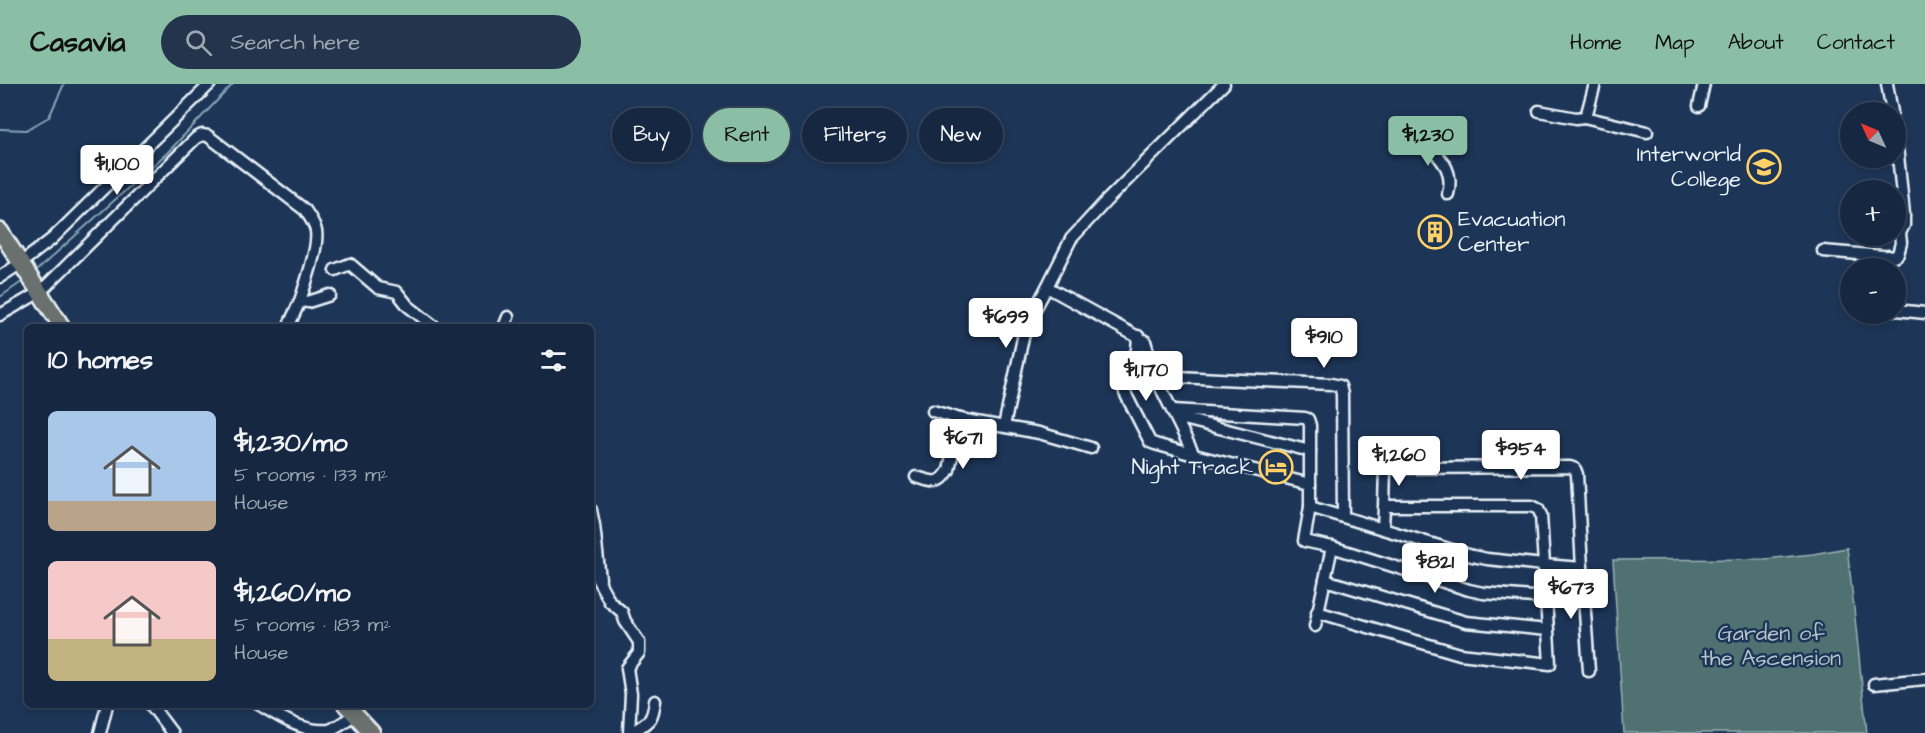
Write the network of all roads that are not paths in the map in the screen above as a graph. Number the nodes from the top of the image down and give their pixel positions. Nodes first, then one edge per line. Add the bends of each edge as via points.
1 (210, 84) edge
2 (1224, 84) edge
3 (1594, 84) edge
4 (1704, 84) edge
5 (1887, 84) edge
6 (1890, 102) edge
7 (1699, 106) dead end
8 (1539, 111) dead end
9 (1584, 117) junction
10 (1647, 132) dead end
11 (1422, 138) dead end
12 (1899, 168) edge
13 (1448, 194) dead end
14 (0, 231) edge
15 (1823, 251) dead end
16 (1888, 256) joint
17 (22, 265) junction
18 (335, 270) dead end
19 (0, 277) edge
20 (1047, 287) junction
21 (38, 290) junction
22 (330, 295) dead end
23 (300, 301) junction
24 (1906, 311) edge
25 (1925, 313) edge
26 (0, 315) edge
27 (60, 324) edge
28 (289, 324) edge
29 (431, 324) edge
30 (1138, 336) junction
31 (1136, 358) junction
32 (1150, 364) junction
33 (1155, 376) junction
34 (933, 411) dead end
35 (1174, 414) junction
36 (960, 419) junction
37 (1004, 426) junction
38 (1091, 448) dead end
39 (1310, 451) junction
40 (1194, 454) junction
41 (916, 477) dead end
42 (1310, 484) junction
43 (1384, 506) junction
44 (1310, 507) junction
45 (1343, 516) junction
46 (594, 526) edge
47 (1383, 529) junction
48 (1332, 547) junction
49 (1544, 565) junction
50 (1582, 568) junction
51 (594, 572) edge
52 (1324, 580) junction
53 (600, 582) junction
54 (1546, 598) junction
55 (1317, 612) junction
56 (1315, 626) dead end
57 (1548, 630) junction
58 (1589, 671) dead end
59 (1925, 679) edge
60 (1874, 684) dead end
61 (655, 700) dead end
62 (106, 708) edge
63 (153, 708) edge
64 (264, 708) edge
65 (350, 710) edge
66 (296, 731) edge
67 (375, 732) edge
68 (100, 733) edge
69 (172, 733) edge
70 (631, 733) edge

1 - 17 street
2 - 20 street via 1071,239
3 - 9 street
4 - 7 street
5 - 6 street
8 - 9 street
9 - 10 street
11 - 13 street via 1450,173
12 - 16 street via 1904,225 1898,254
14 - 17 highway
15 - 16 street
17 - 19 street
17 - 21 highway
18 - 29 street via 350,264 378,288 397,292
20 - 30 street
20 - 37 street via 1023,338
21 - 23 street via 202,135 305,210 311,220 316,244
21 - 26 street
21 - 27 highway
22 - 23 street
23 - 28 street
24 - 25 street
30 - 31 street
30 - 32 street via 1147,344
31 - 32 street
31 - 40 street via 1125,390 1148,439
32 - 33 street
33 - 35 street
33 - 45 street via 1340,386
34 - 36 street
35 - 39 street
35 - 39 street via 1305,418 1310,422
35 - 40 street
36 - 37 street
36 - 41 street via 945,477 936,482
37 - 38 street
39 - 42 street
40 - 42 street
42 - 44 street
43 - 47 street
43 - 49 street via 1536,507 1541,515
43 - 50 street via 1384,468 1570,467 1577,474
44 - 45 street
44 - 48 street via 1304,541
45 - 47 street
46 - 53 street
47 - 49 street via 1472,556
48 - 52 street
48 - 54 street via 1469,590
49 - 50 street
49 - 54 street
50 - 58 street
51 - 53 street
52 - 55 street
52 - 57 street via 1466,622
53 - 70 street via 639,642 639,653 627,668
54 - 57 street
55 - 56 street
55 - 57 street via 1460,654 1551,670
59 - 60 street
61 - 70 street via 649,721
62 - 68 street
63 - 69 street
64 - 66 street
65 - 66 street via 329,730
65 - 67 highway

